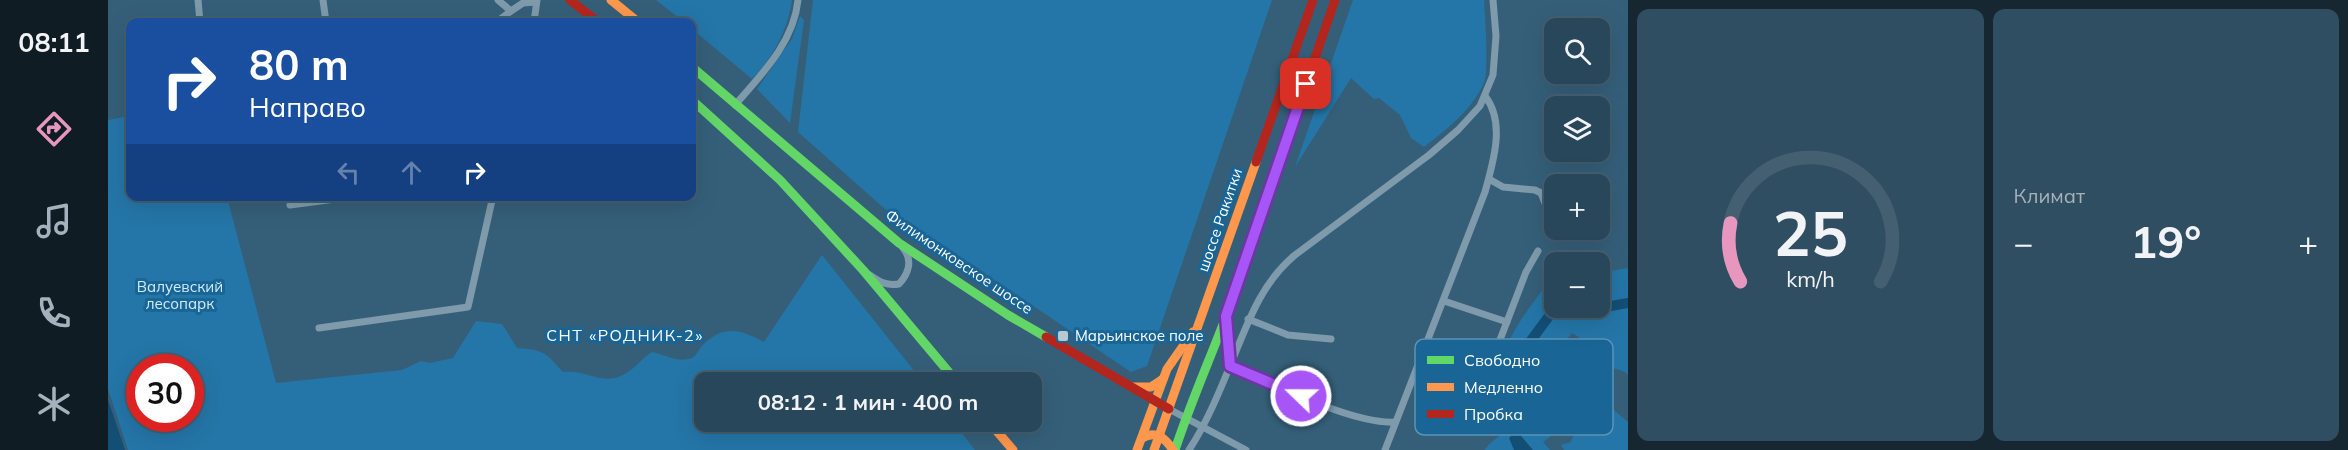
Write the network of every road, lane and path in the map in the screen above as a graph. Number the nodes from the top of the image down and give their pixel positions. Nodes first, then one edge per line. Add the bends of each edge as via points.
1 (198, 0) edge
2 (323, 0) edge
3 (498, 0) edge
4 (570, 0) edge
5 (610, 0) edge
6 (798, 0) edge
7 (1313, 0) edge
8 (1335, 0) edge
9 (1493, 0) edge
10 (536, 1) edge
11 (511, 11) junction
12 (200, 18) edge
13 (325, 18) edge
14 (502, 18) edge
15 (534, 18) edge
16 (593, 18) edge
17 (633, 18) edge
18 (696, 71) edge
19 (1485, 96) junction
20 (696, 104) edge
21 (735, 105) junction
22 (1489, 179) junction
23 (320, 201) edge
24 (492, 201) edge
25 (1544, 201) edge
26 (290, 205) dead end
27 (899, 243) junction
28 (1538, 251) dead end
29 (863, 270) junction
30 (1444, 301) junction
31 (1226, 316) junction
32 (1248, 319) junction
33 (1200, 322) junction
34 (1507, 322) junction
35 (319, 328) dead end
36 (1331, 339) dead end
37 (1429, 339) edge
38 (1500, 339) edge
39 (1230, 366) junction
40 (949, 372) edge
41 (1415, 373) edge
42 (1163, 379) junction
43 (1130, 386) junction
44 (1154, 401) junction
45 (1168, 409) junction
46 (1185, 418) junction
47 (1395, 422) junction
48 (1203, 428) junction
49 (998, 432) edge
50 (1160, 435) junction
51 (1142, 438) junction
52 (1013, 450) edge
53 (1137, 450) edge
54 (1154, 450) edge
55 (1174, 450) edge
56 (1189, 450) edge
57 (1246, 450) edge
58 (1385, 450) edge

1 - 12 street
2 - 13 street
3 - 11 street
4 - 16 main road
5 - 17 main road
6 - 21 street via 787,40
7 - 33 main road, шоссе Ракитки
8 - 31 main road
9 - 19 street via 1493,75
10 - 11 street
10 - 15 street
11 - 14 street
18 - 21 main road, Филимонковское шоссе
19 - 22 street via 1495,114 1496,133
19 - 32 street via 1472,116 1429,155 1285,263 1268,283
20 - 29 main road via 780,180
21 - 27 main road, Филимонковское шоссе
22 - 25 street via 1503,187 1535,190
22 - 30 street
23 - 26 street
24 - 35 street via 468,307
27 - 29 street via 910,260 899,284 883,284
27 - 43 main road, Филимонковское шоссе via 1008,315
28 - 34 street
29 - 40 main road
30 - 34 street
30 - 37 street
31 - 39 main road
31 - 46 main road
32 - 36 street via 1288,335
32 - 39 street
33 - 42 main road
33 - 45 main road, шоссе Ракитки
34 - 38 street
39 - 47 street via 1339,410 1379,423
39 - 48 street
41 - 47 street
42 - 43 main road via 1151,387
42 - 44 main road
43 - 44 main road, Филимонковское шоссе
44 - 45 main road, Филимонковское шоссе
44 - 51 main road
45 - 46 street, Филимонковское шоссе
45 - 50 main road, шоссе Ракитки
46 - 48 street, Филимонковское шоссе
46 - 55 main road
47 - 58 street
48 - 56 street
48 - 57 street, Филимонковское шоссе
49 - 52 main road
50 - 51 main road
50 - 54 main road, шоссе Ракитки
50 - 55 main road
51 - 53 main road

